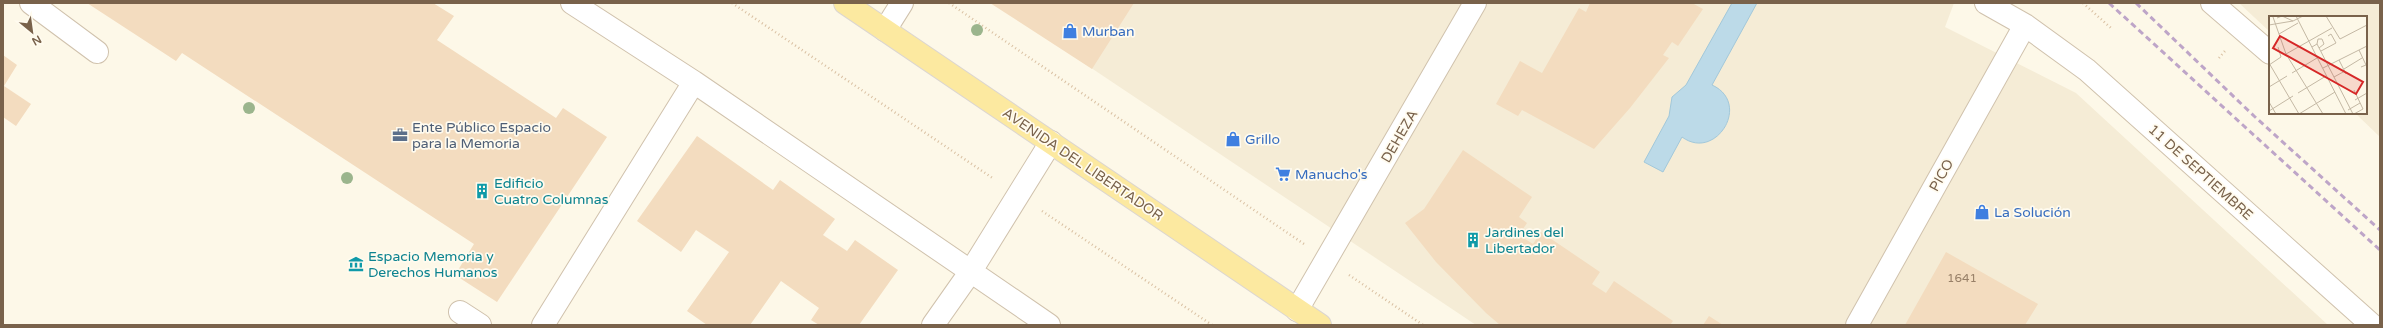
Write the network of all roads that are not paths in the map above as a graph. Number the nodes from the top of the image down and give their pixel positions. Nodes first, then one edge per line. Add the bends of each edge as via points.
1 (31, 3) edge
2 (572, 3) edge
3 (845, 3) edge
4 (902, 3) edge
5 (1475, 3) edge
6 (1986, 3) edge
7 (2212, 3) edge
8 (2025, 25) junction
9 (885, 30) junction
10 (97, 52) dead end
11 (2269, 52) edge
12 (694, 82) junction
13 (1051, 142) junction
14 (971, 271) junction
15 (1297, 310) junction
16 (460, 312) dead end
17 (480, 325) edge
18 (544, 325) edge
19 (933, 325) edge
20 (1049, 325) edge
21 (1320, 325) edge
22 (1857, 325) edge
23 (2372, 325) edge

1 - 10 street
2 - 12 street
3 - 9 main road, AVENIDA DEL LIBERTADOR
4 - 9 street
5 - 15 street, DEHEZA
6 - 8 street, 11 DE SEPTIEMBRE
7 - 11 street
8 - 22 street, PICO
8 - 23 street, 11 DE SEPTIEMBRE via 2087,70
9 - 13 main road, AVENIDA DEL LIBERTADOR
12 - 14 street
12 - 18 street
13 - 14 street
13 - 15 main road, AVENIDA DEL LIBERTADOR
14 - 19 street
14 - 20 street
15 - 21 main road, AVENIDA DEL LIBERTADOR
16 - 17 street

